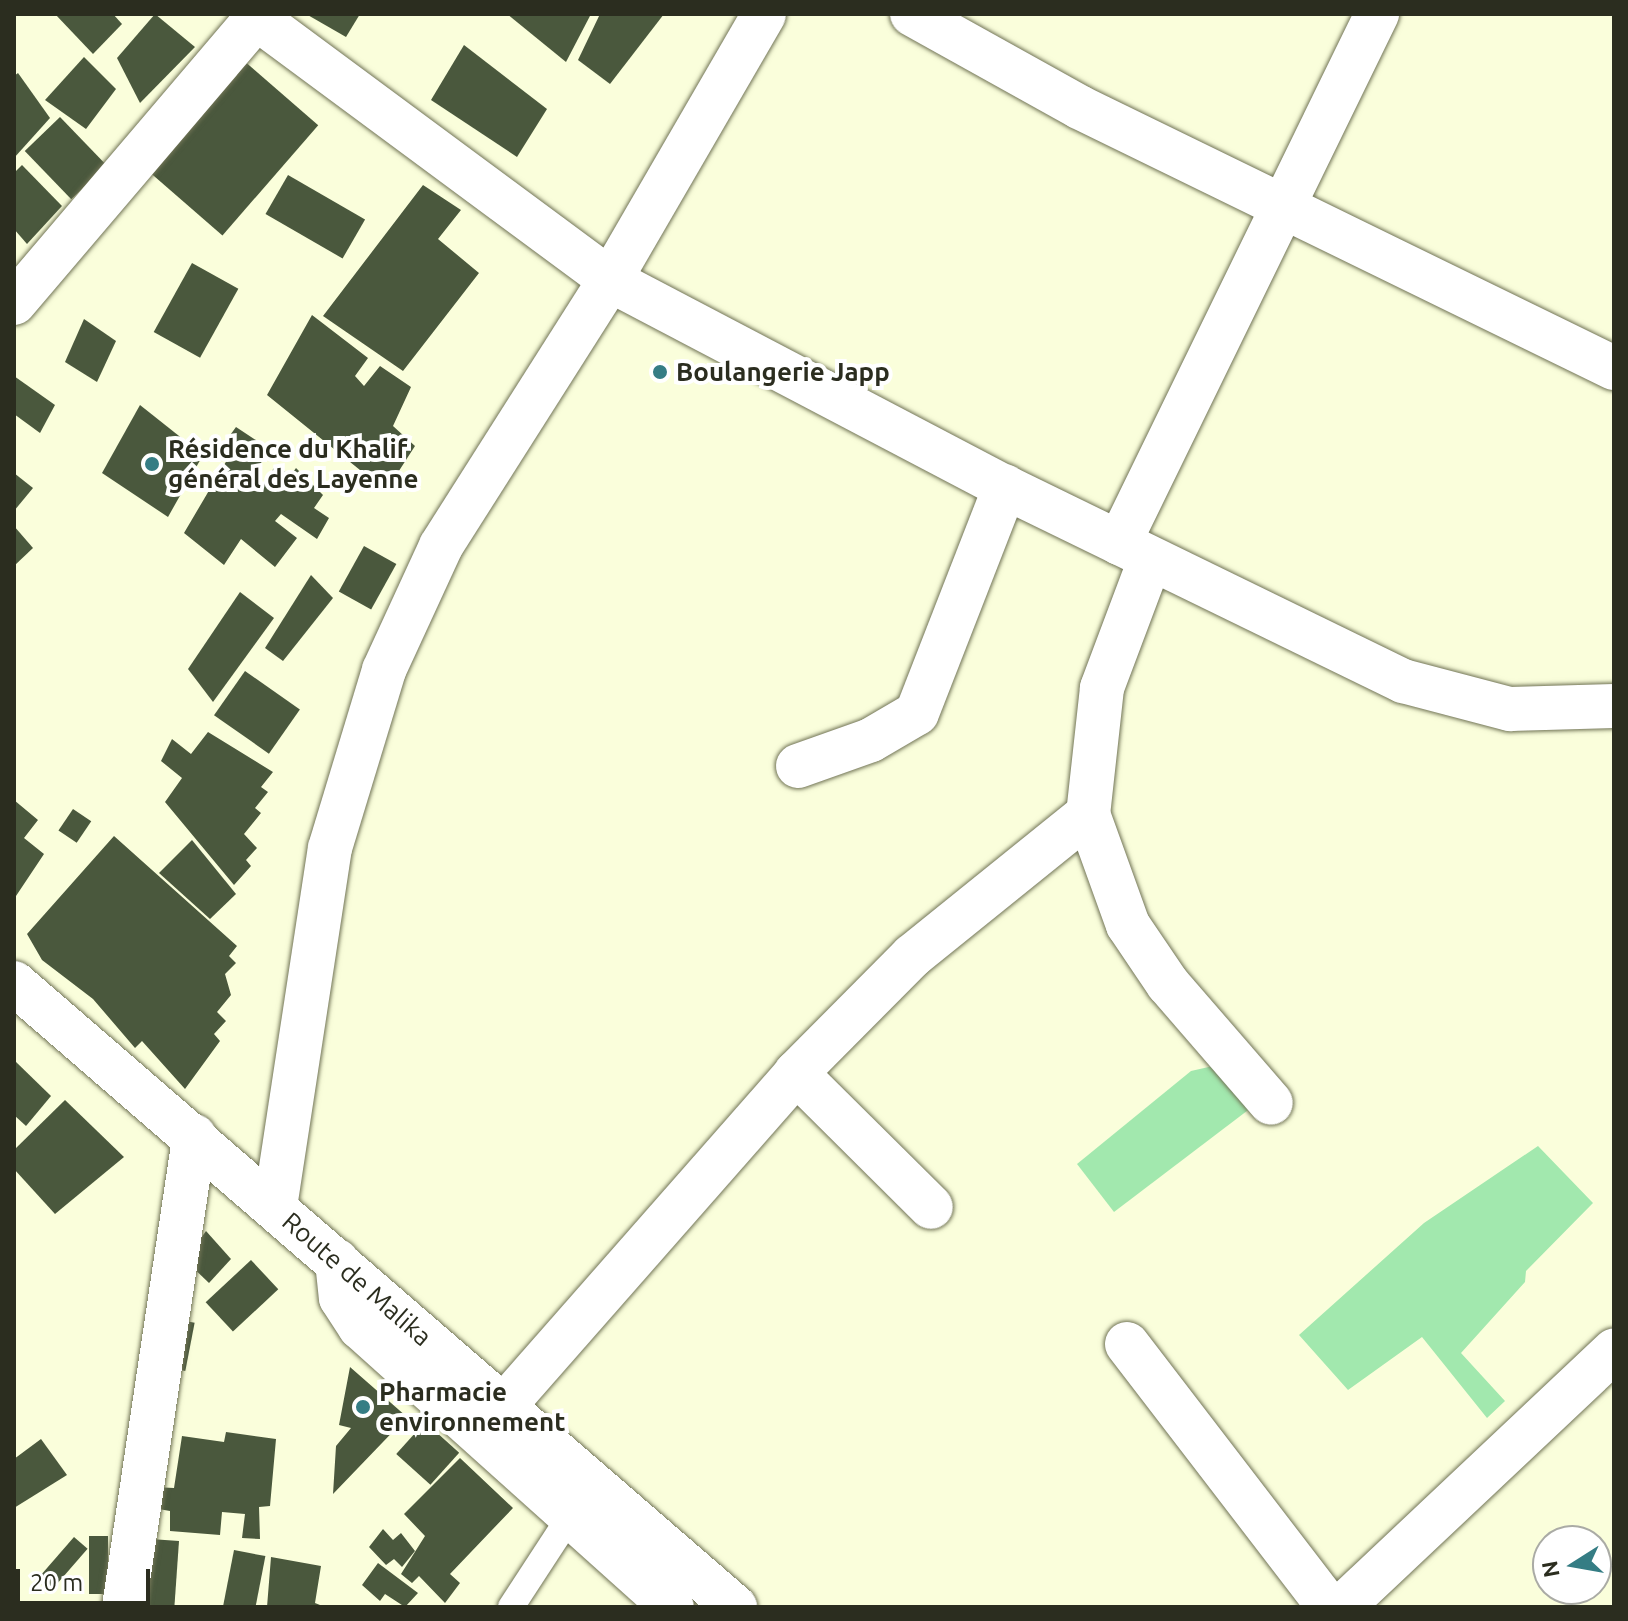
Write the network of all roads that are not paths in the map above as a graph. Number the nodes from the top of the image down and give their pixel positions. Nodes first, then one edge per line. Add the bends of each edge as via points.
1 (764, 14) edge
2 (912, 14) edge
3 (1377, 14) edge
4 (256, 15) edge
5 (1287, 203) junction
6 (610, 280) junction
7 (14, 303) edge
8 (1614, 368) edge
9 (1005, 487) junction
10 (1135, 552) junction
11 (1614, 706) edge
12 (798, 766) dead end
13 (1088, 814) junction
14 (14, 983) edge
15 (796, 1073) junction
16 (1271, 1103) dead end
17 (194, 1136) junction
18 (275, 1207) junction
19 (931, 1207) dead end
20 (337, 1261) junction
21 (1127, 1344) dead end
22 (1614, 1351) edge
23 (503, 1407) junction
24 (569, 1518) junction
25 (124, 1607) edge
26 (511, 1607) edge
27 (672, 1607) edge
28 (735, 1607) edge
29 (1329, 1607) edge
30 (1342, 1607) edge

1 - 6 street
2 - 5 street via 1079,107
3 - 5 street
4 - 6 street
4 - 7 street
5 - 8 street
5 - 10 street
6 - 9 street
6 - 18 street via 441,546 384,670 330,848
9 - 10 street
9 - 12 street via 917,713 871,740
10 - 11 street via 1403,681 1510,709
10 - 13 street via 1102,688
13 - 15 street via 912,956
13 - 16 street via 1128,925 1168,984
14 - 17 street, Route de Malika
15 - 19 street
15 - 23 street
17 - 18 street, Route de Malika
17 - 25 street
18 - 20 street, Route de Malika
20 - 23 street, Route de Malika
20 - 24 street via 341,1298 360,1327
21 - 29 street
22 - 30 street
23 - 28 street, Route de Malika
24 - 26 lane
24 - 27 street

